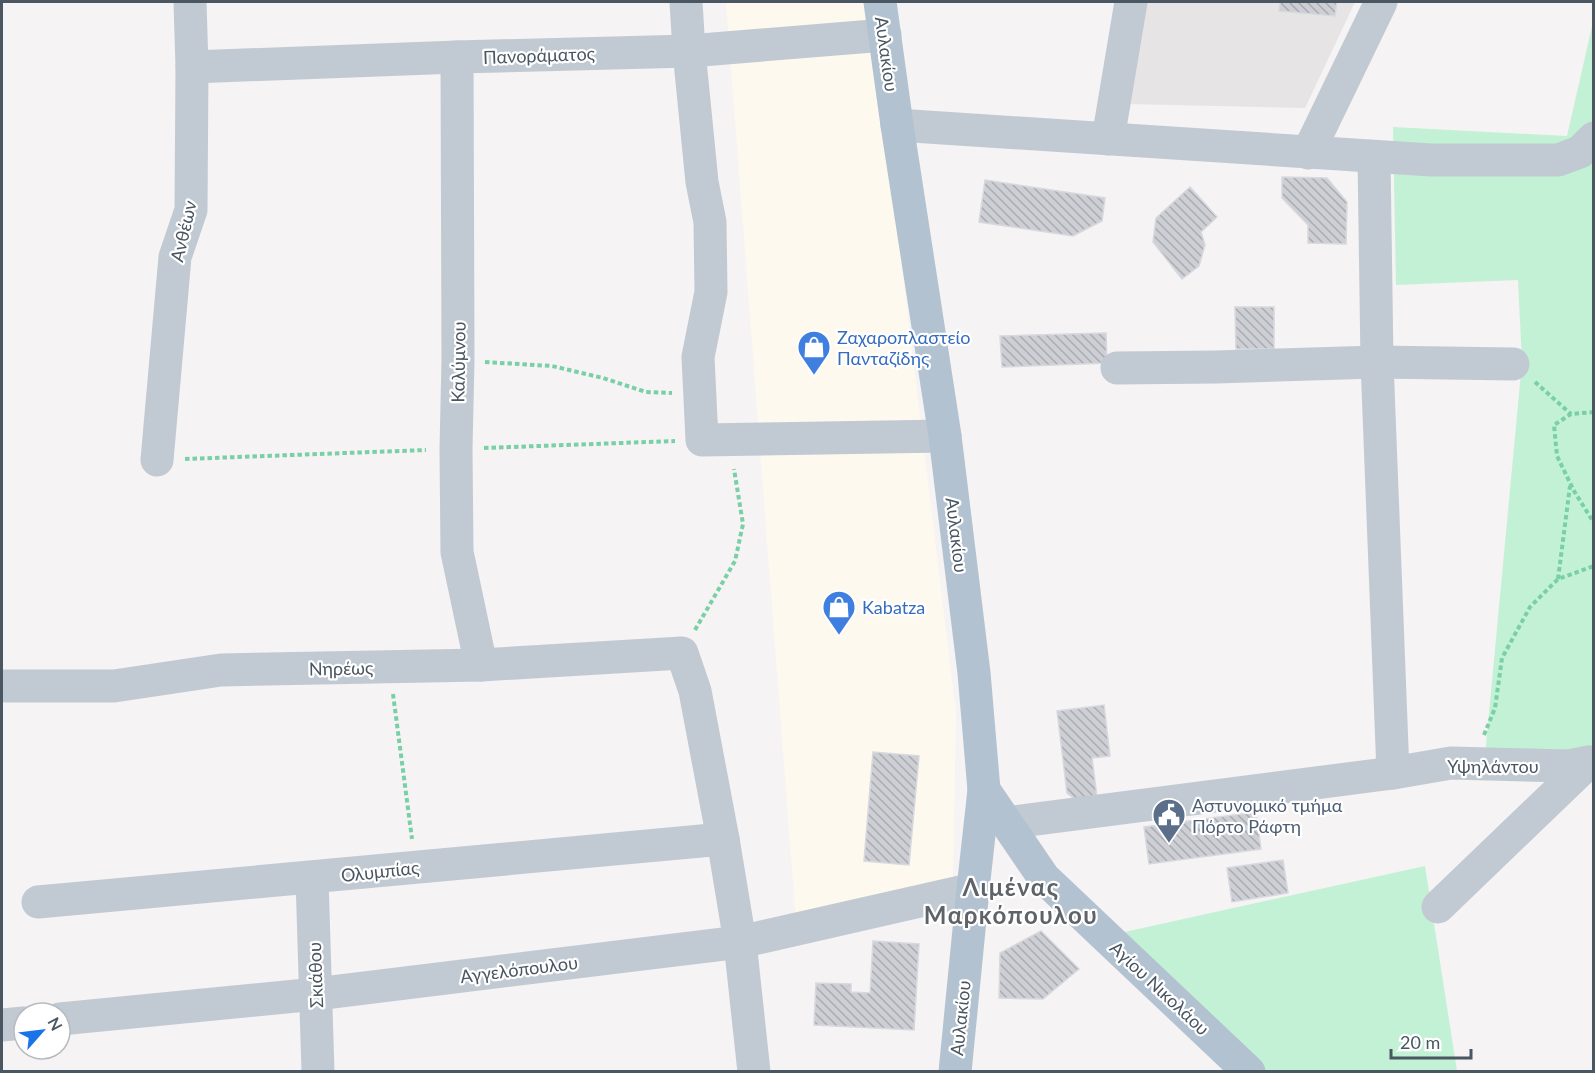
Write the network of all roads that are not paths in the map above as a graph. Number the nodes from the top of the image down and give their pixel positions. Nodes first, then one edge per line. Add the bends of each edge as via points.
1 (189, 2) edge
2 (686, 2) edge
3 (880, 2) edge
4 (1131, 2) edge
5 (1381, 2) edge
6 (885, 35) junction
7 (689, 51) junction
8 (457, 57) junction
9 (192, 67) junction
10 (897, 125) junction
11 (1593, 138) edge
12 (1108, 139) junction
13 (1308, 153) junction
14 (1374, 157) junction
15 (1377, 362) junction
16 (1514, 364) road end
17 (1117, 368) dead end
18 (945, 436) junction
19 (157, 460) dead end
20 (481, 665) junction
21 (2, 686) edge
22 (1591, 762) edge
23 (1393, 773) junction
24 (984, 790) junction
25 (1006, 823) junction
26 (723, 839) junction
27 (312, 878) junction
28 (973, 889) junction
29 (38, 902) dead end
30 (1438, 907) dead end
31 (740, 942) junction
32 (316, 994) junction
33 (72, 1019) edge
34 (318, 1071) edge
35 (754, 1071) edge
36 (955, 1071) edge
37 (1249, 1071) edge

1 - 9 street, Ανθέων
2 - 7 street
3 - 6 main road, Αυλακίου
4 - 12 street
5 - 13 street
6 - 7 street, Πανοράματος
6 - 10 main road, Αυλακίου
7 - 8 street, Πανοράματος
7 - 18 street via 702,182 710,222 711,292 698,357 702,440
8 - 9 street, Πανοράματος
8 - 20 street, Καλύμνου via 457,552
9 - 19 street, Ανθέων via 191,210 175,257
10 - 12 street
10 - 18 main road, Αυλακίου
11 - 14 street via 1580,152 1558,160
12 - 13 street
13 - 14 street
14 - 15 street
15 - 16 street
15 - 17 street
15 - 23 street
18 - 24 main road, Αυλακίου
20 - 21 street, Νηρέως via 221,670 114,686
20 - 26 street, Νηρέως via 682,652 695,692
22 - 23 street, Υψηλάντου via 1568,766 1451,763
22 - 30 street
23 - 25 street, Υψηλάντου
24 - 25 main road, Αγίου Νικολάου
24 - 28 main road, Αυλακίου
25 - 37 main road, Αγίου Νικολάου via 1044,878
26 - 27 street, Ολυμπίας
26 - 31 street
27 - 29 street, Ολυμπίας
27 - 32 street, Σκιάθου
28 - 31 street, Αγγελόπουλου
28 - 36 main road, Αυλακίου
31 - 32 street, Αγγελόπουλου
31 - 35 street
32 - 33 street, Αγγελόπουλου
32 - 34 street, Σκιάθου

